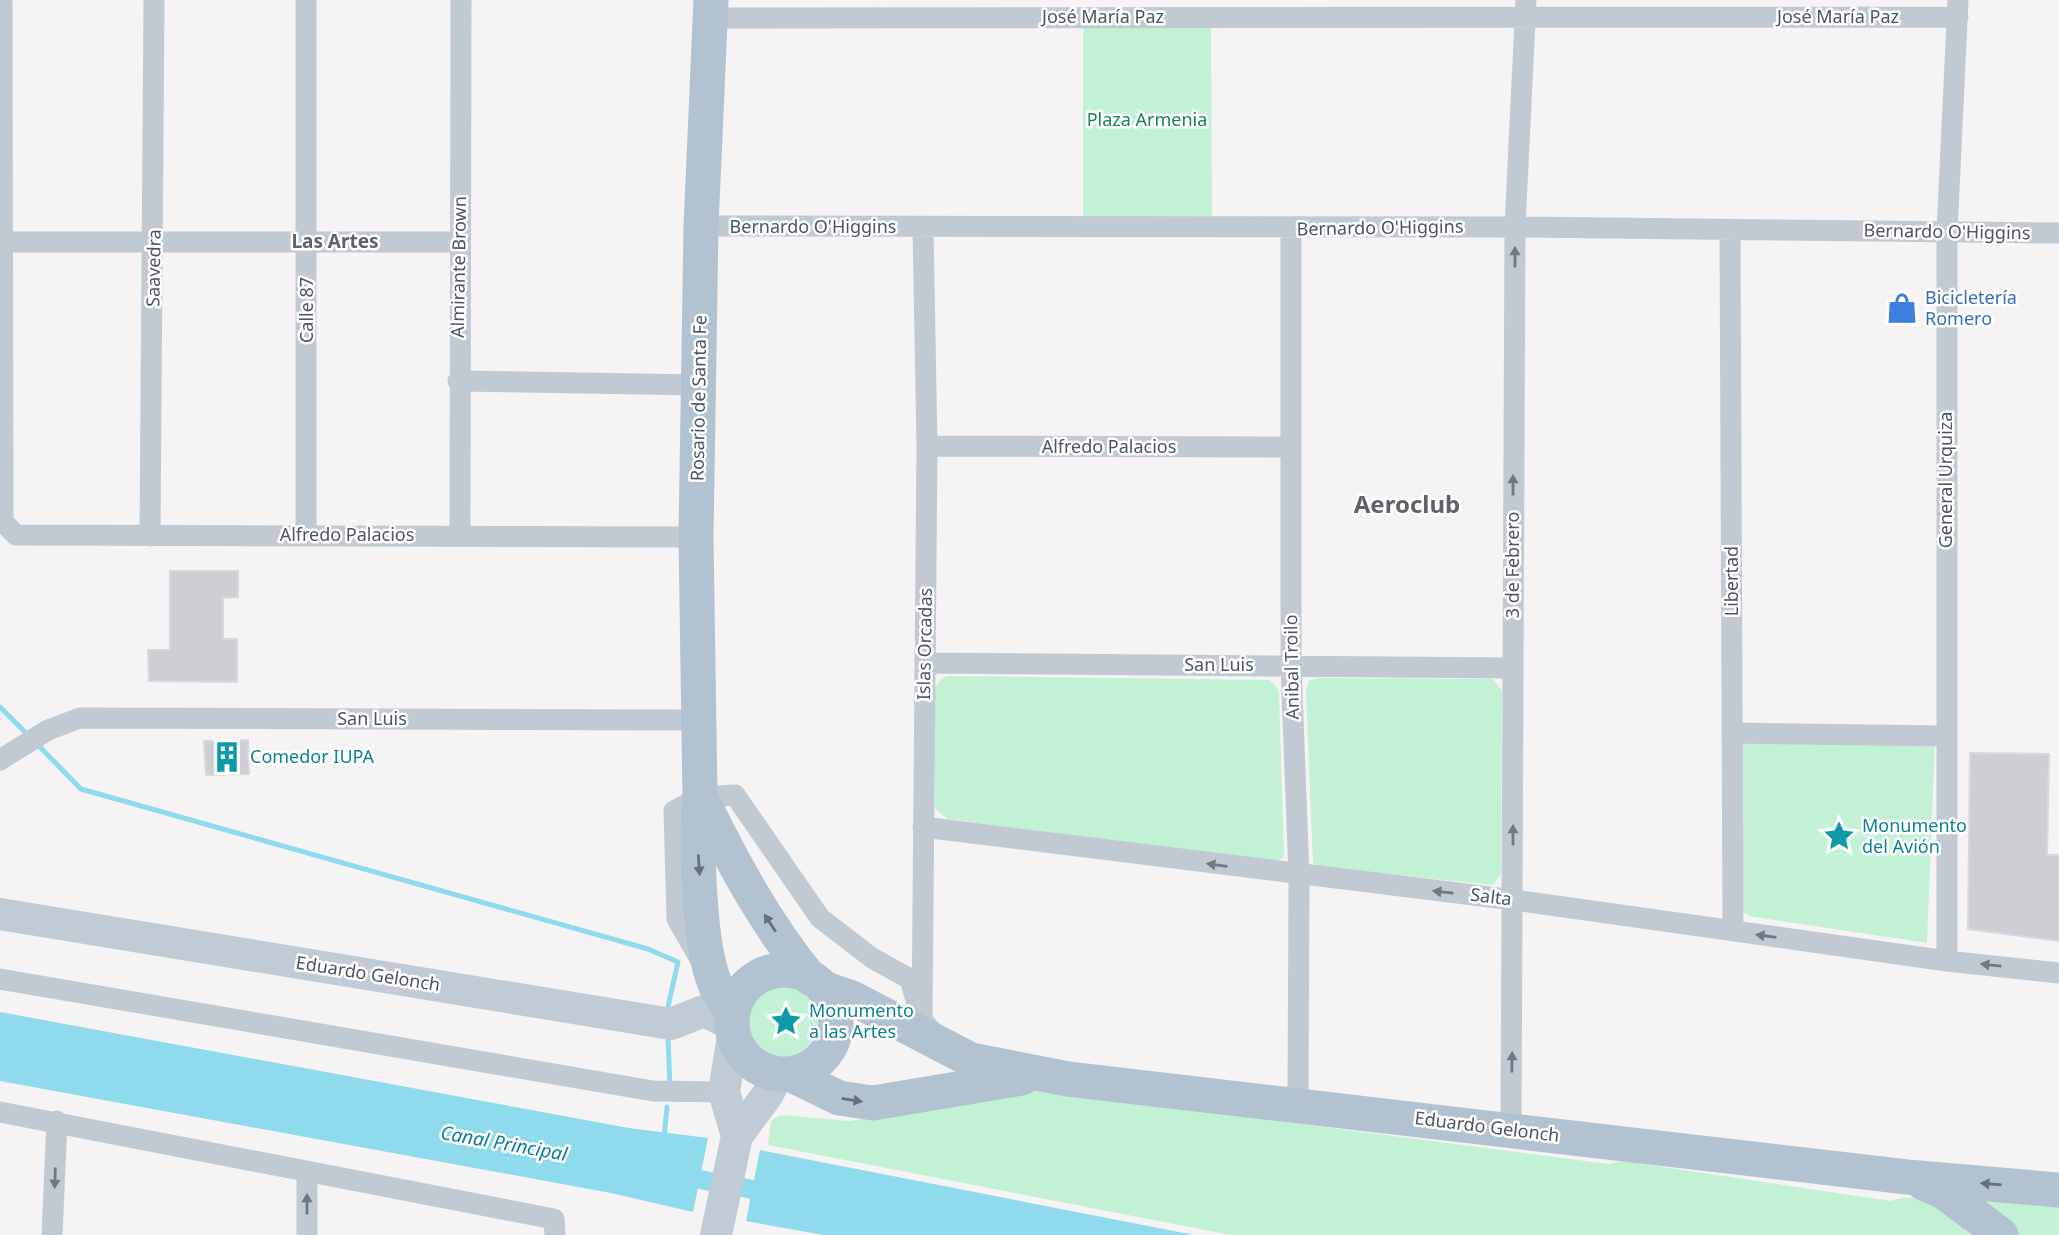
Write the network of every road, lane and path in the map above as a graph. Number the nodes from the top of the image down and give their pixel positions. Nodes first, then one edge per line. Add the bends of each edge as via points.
1 (2, 0) edge
2 (154, 0) edge
3 (306, 0) edge
4 (461, 0) edge
5 (1526, 8) edge
6 (711, 9) edge
7 (1958, 9) edge
8 (701, 226) junction
9 (1515, 227) junction
10 (923, 228) junction
11 (1291, 229) junction
12 (1730, 230) junction
13 (1947, 232) junction
14 (2059, 233) edge
15 (0, 242) edge
16 (459, 242) junction
17 (154, 243) junction
18 (308, 243) junction
19 (458, 381) junction
20 (699, 385) junction
21 (927, 446) junction
22 (1291, 447) junction
23 (460, 535) junction
24 (150, 536) junction
25 (306, 536) junction
26 (696, 537) junction
27 (925, 663) junction
28 (1291, 666) junction
29 (1512, 668) junction
30 (698, 720) junction
31 (1733, 733) junction
32 (1945, 736) junction
33 (0, 760) edge
34 (700, 796) junction
35 (923, 827) junction
36 (1298, 876) junction
37 (1514, 900) junction
38 (0, 914) edge
39 (1733, 931) junction
40 (1947, 961) junction
41 (2059, 973) edge
42 (0, 979) edge
43 (817, 983) junction
44 (728, 1014) junction
45 (922, 1020) junction
46 (949, 1051) junction
47 (784, 1074) junction
48 (1068, 1079) junction
49 (724, 1092) junction
50 (1298, 1105) junction
51 (0, 1112) edge
52 (57, 1121) junction
53 (1511, 1130) junction
54 (737, 1136) junction
55 (307, 1174) junction
56 (1907, 1177) junction
57 (2059, 1190) edge
58 (718, 1226) edge
59 (52, 1235) edge
60 (307, 1235) edge
61 (555, 1235) edge
62 (2001, 1235) edge

1 - 15 street
2 - 17 street, Saavedra
3 - 18 street, Calle 87
4 - 16 street, Almirante Brown
5 - 6 street, José María Paz
5 - 7 street, José María Paz
5 - 9 street, 3 de Febrero
6 - 8 main road, Rosario de Santa Fe
7 - 13 street, General Urquiza
8 - 10 street, Bernardo O'Higgins
8 - 20 main road, Rosario de Santa Fe
9 - 11 street, Bernardo O'Higgins
9 - 12 street, Bernardo O'Higgins
29 -> 9 street, 3 de Febrero
10 - 11 street, Bernardo O'Higgins
10 - 21 street, Islas Orcadas
11 - 22 street, Anibal Troilo
12 - 13 street, Bernardo O'Higgins
12 - 31 street, Libertad
13 - 14 street, Bernardo O'Higgins
13 - 32 street, General Urquiza
15 - 17 street
15 - 24 street, Alfredo Palacios via 3,522 16,535
16 - 18 street
16 - 19 street, Almirante Brown
17 - 18 street
17 - 24 street, Saavedra
18 - 25 street, Calle 87
19 - 20 street
19 - 23 street, Almirante Brown
20 - 26 main road, Rosario de Santa Fe
21 - 22 street, Alfredo Palacios
21 - 27 street, Islas Orcadas
22 - 28 street, Anibal Troilo
23 - 25 street, Alfredo Palacios
23 - 26 street, Alfredo Palacios
24 - 25 street, Alfredo Palacios
26 - 30 main road, Rosario de Santa Fe
27 - 28 street, San Luis
27 - 35 street, Islas Orcadas
28 - 29 street, San Luis
28 - 36 street, Anibal Troilo
37 -> 29 street, 3 de Febrero
30 - 33 street, San Luis via 80,718 48,730
30 - 34 main road, Rosario de Santa Fe
31 - 32 street
31 - 39 street, Libertad
32 - 40 street, General Urquiza
43 -> 34 main road, Rosario de Santa Fe via 786,948 745,886
34 - 44 main road, Rosario de Santa Fe via 697,828 705,943
34 - 45 street via 735,795 821,918 872,958 910,979
36 -> 35 street, Salta
35 - 45 street, Islas Orcadas
37 -> 36 street, Salta
36 - 50 street, Anibal Troilo
37 - 39 street, Salta
53 -> 37 street, 3 de Febrero
38 - 44 street, Eduardo Gelonch via 671,1024 704,1011
40 -> 39 street, Salta
41 -> 40 street, Salta
42 - 49 street via 653,1091
43 - 44 main road, Eduardo Gelonch via 787,970 763,975 743,989
43 - 46 main road, Eduardo Gelonch
43 - 47 main road via 829,997 836,1019 833,1041 811,1067
44 - 47 main road, Eduardo Gelonch via 745,1058 766,1072
44 - 49 street
45 - 46 street
46 - 48 main road, Eduardo Gelonch via 971,1060
47 -> 48 main road, Eduardo Gelonch via 839,1098 873,1103 1017,1078
47 - 54 street
48 - 50 main road, Eduardo Gelonch
49 - 54 street
50 - 53 main road, Eduardo Gelonch
51 - 52 street
52 - 55 street
52 -> 59 street
53 - 56 main road, Eduardo Gelonch
54 - 58 street
60 -> 55 street
55 - 61 street via 554,1219
57 -> 56 main road, Eduardo Gelonch
56 - 62 main road, Eduardo Gelonch via 1944,1192

